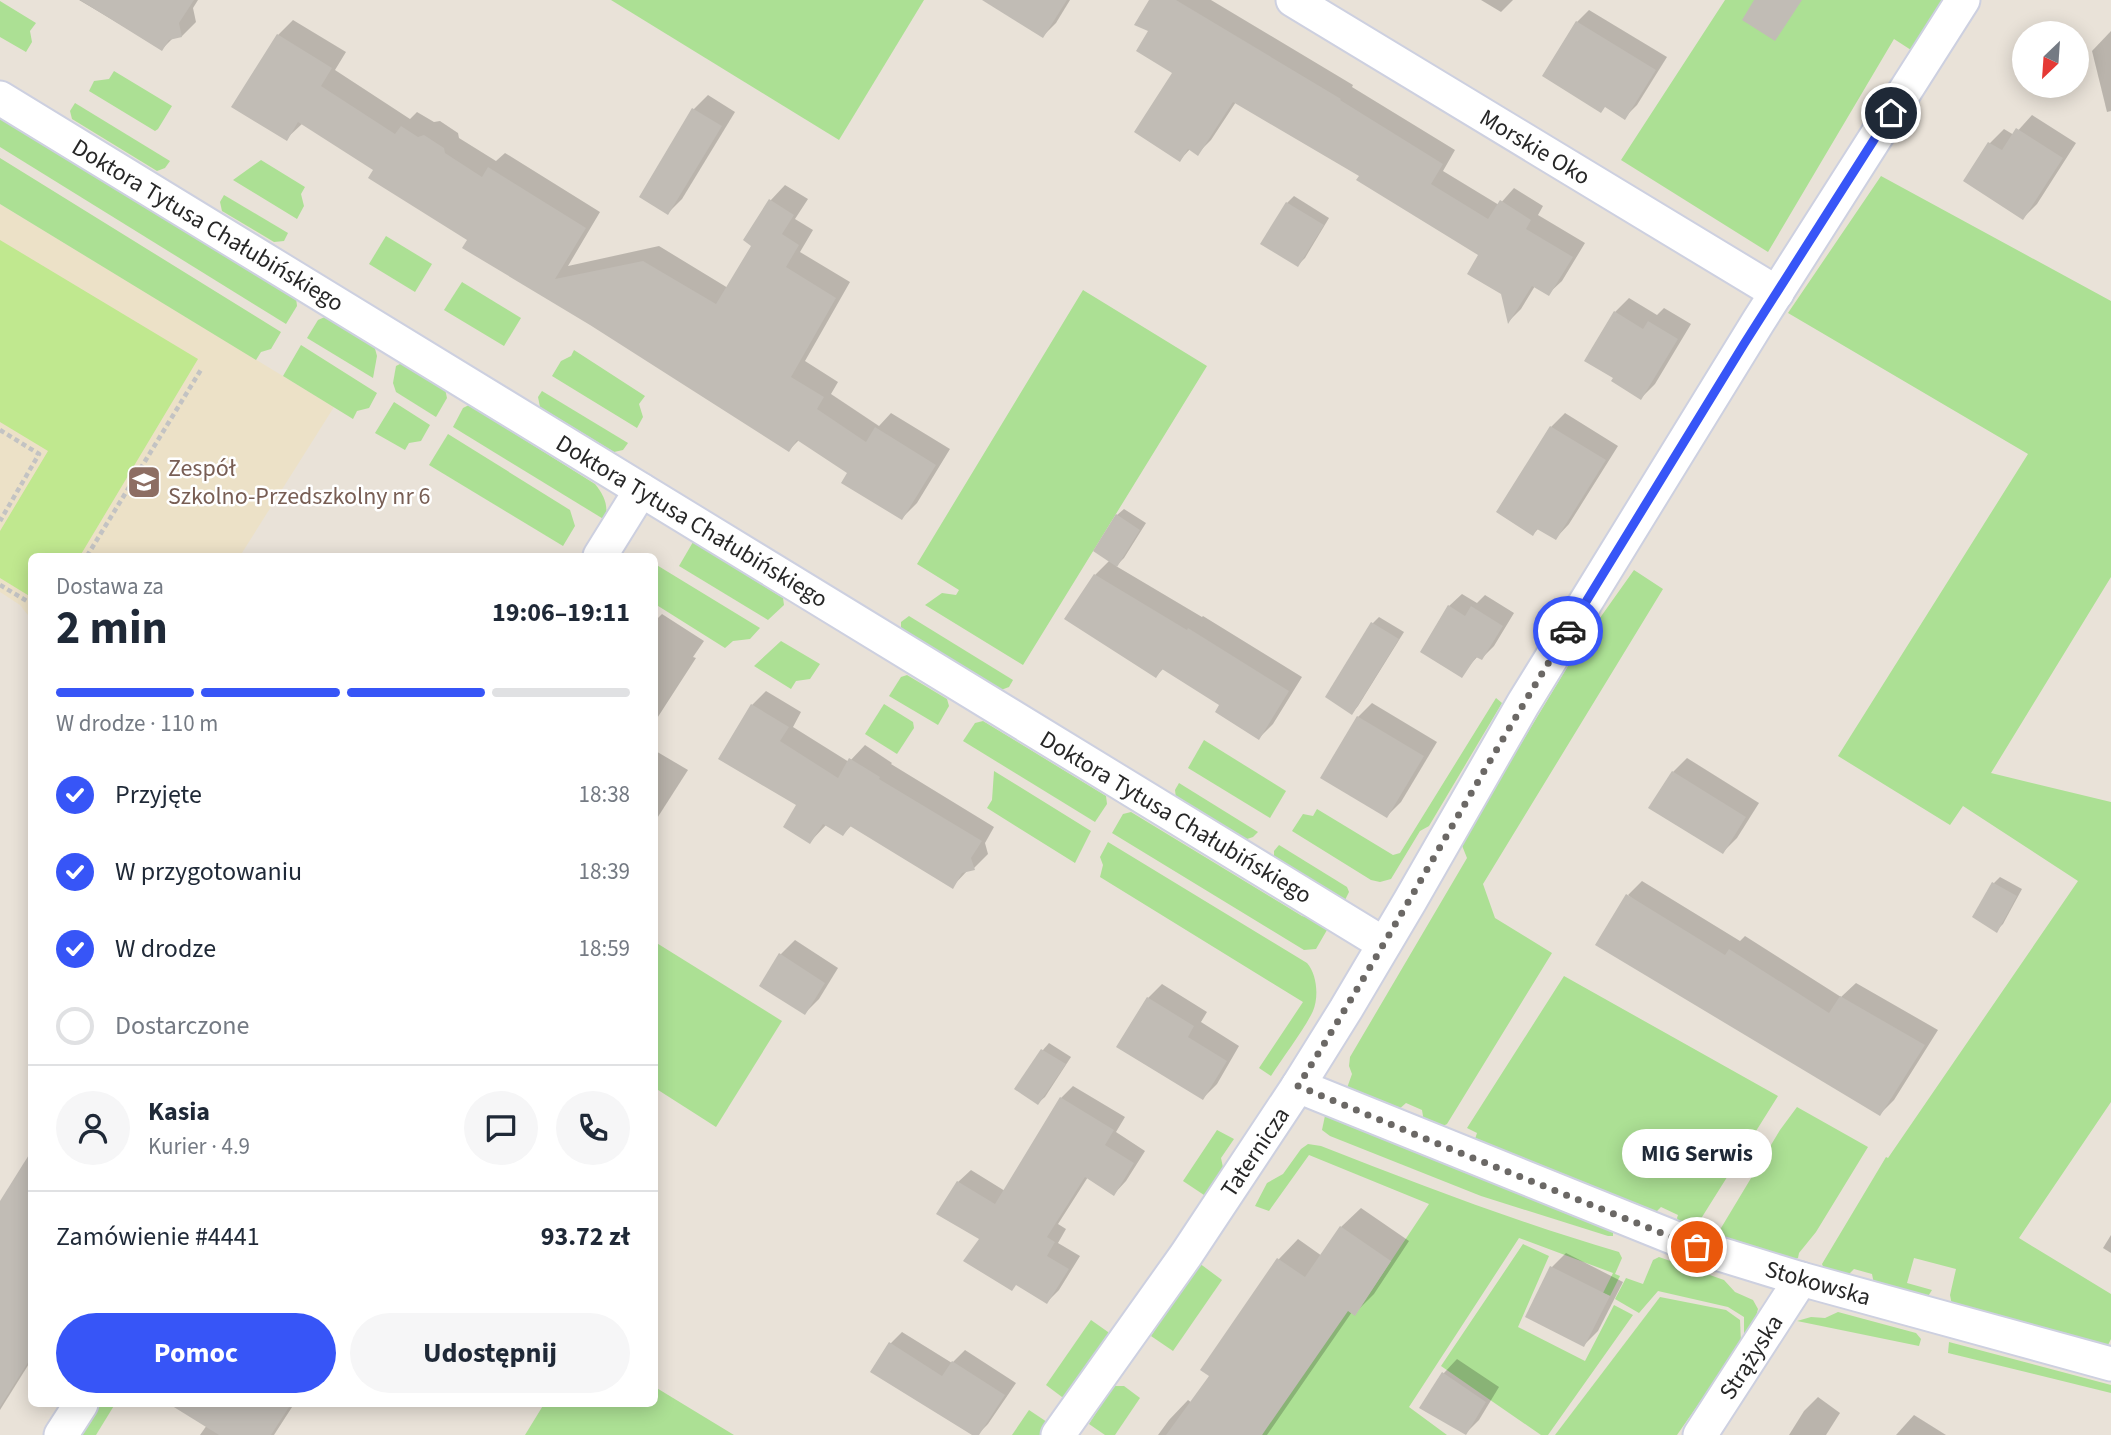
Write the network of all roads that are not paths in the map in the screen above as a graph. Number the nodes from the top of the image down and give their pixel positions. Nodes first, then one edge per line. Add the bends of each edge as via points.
1 (1293, 0) edge
2 (1963, 0) edge
3 (0, 98) edge
4 (1777, 293) junction
5 (641, 490) junction
6 (602, 553) edge
7 (1384, 944) junction
8 (1298, 1086) junction
9 (1801, 1279) junction
10 (2111, 1364) edge
11 (79, 1407) edge
12 (61, 1435) edge
13 (1059, 1435) edge
14 (1700, 1435) edge

1 - 4 street, Morskie Oko
2 - 4 street, Taternicza
3 - 5 street, Doktora Tytusa Chałubińskiego
4 - 7 street, Taternicza via 1523,704
5 - 6 street
5 - 7 street, Doktora Tytusa Chałubińskiego
7 - 8 street, Taternicza
8 - 9 street, Stokowska via 1684,1242
8 - 13 street, Taternicza
9 - 10 street, Stokowska
9 - 14 street, Strążyska
11 - 12 street

